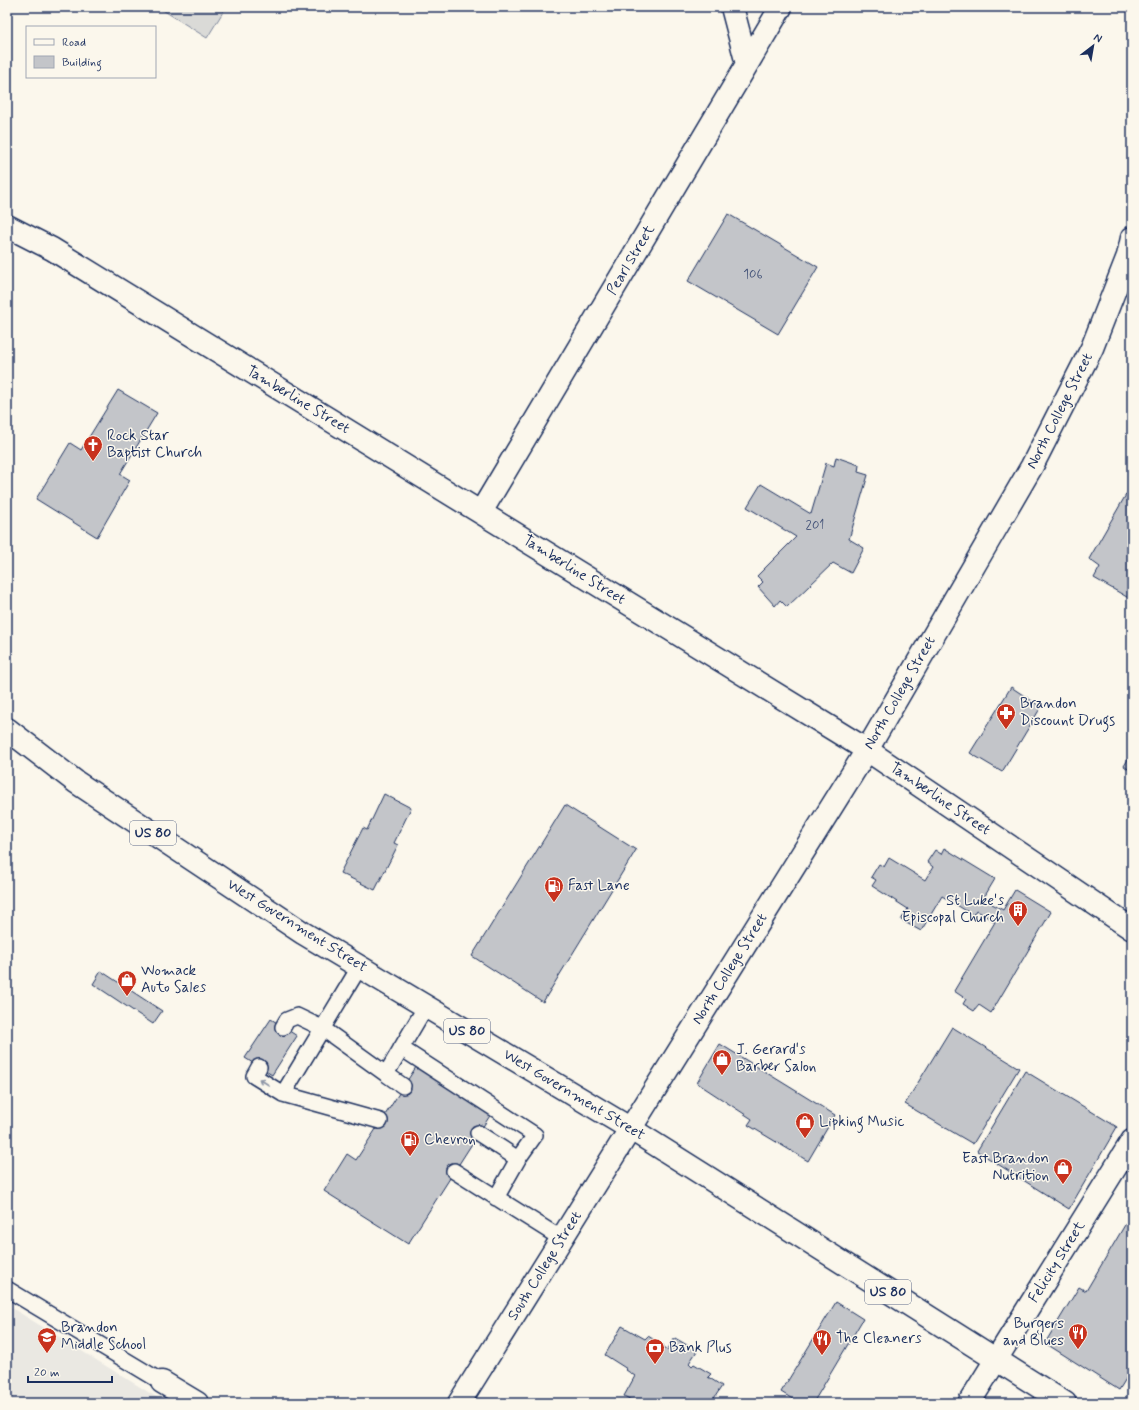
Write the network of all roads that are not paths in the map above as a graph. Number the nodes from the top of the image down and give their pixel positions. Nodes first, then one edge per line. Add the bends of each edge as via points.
1 (732, 7) edge
2 (781, 7) edge
3 (747, 64) junction
4 (7, 226) edge
5 (1132, 238) edge
6 (481, 512) junction
7 (7, 729) edge
8 (867, 750) junction
9 (1132, 929) edge
10 (360, 966) junction
11 (426, 1006) junction
12 (283, 1027) dead end
13 (322, 1028) junction
14 (402, 1048) junction
15 (259, 1067) dead end
16 (386, 1074) junction
17 (403, 1086) dead end
18 (283, 1094) junction
19 (380, 1121) dead end
20 (631, 1129) junction
21 (478, 1133) dead end
22 (1132, 1141) edge
23 (518, 1160) junction
24 (454, 1171) dead end
25 (496, 1198) junction
26 (562, 1239) junction
27 (7, 1290) edge
28 (995, 1360) junction
29 (162, 1382) joint
30 (197, 1403) edge
31 (459, 1403) edge
32 (969, 1403) edge
33 (1064, 1403) edge

1 - 3 main road
2 - 3 main road, Pearl Street
3 - 6 main road, Pearl Street
4 - 6 main road, Tamberline Street via 58,253
5 - 8 main road, North College Street via 1128,256 1092,348 1036,459
6 - 8 main road, Tamberline Street
7 - 10 main road, West Government Street / US 80 via 76,782 303,933
8 - 9 main road, Tamberline Street
8 - 20 main road, North College Street
10 - 11 main road, West Government Street / US 80
10 - 13 lane
11 - 14 lane
11 - 20 main road, West Government Street / US 80
12 - 13 lane via 287,1020 296,1016
13 - 16 lane
13 - 18 lane
14 - 16 lane
14 - 23 lane via 535,1136
18 -> 15 lane via 254,1076
16 - 17 lane
18 - 19 lane
20 - 26 main road, South College Street
20 - 28 main road, West Government Street / US 80
21 - 23 lane
22 - 28 main road, Felicity Street
23 - 25 lane
24 - 25 lane
25 - 26 lane
26 - 31 main road, South College Street
27 - 29 lane
28 - 32 main road, Felicity Street
28 - 33 main road, West Government Street / US 80
29 - 30 main road

